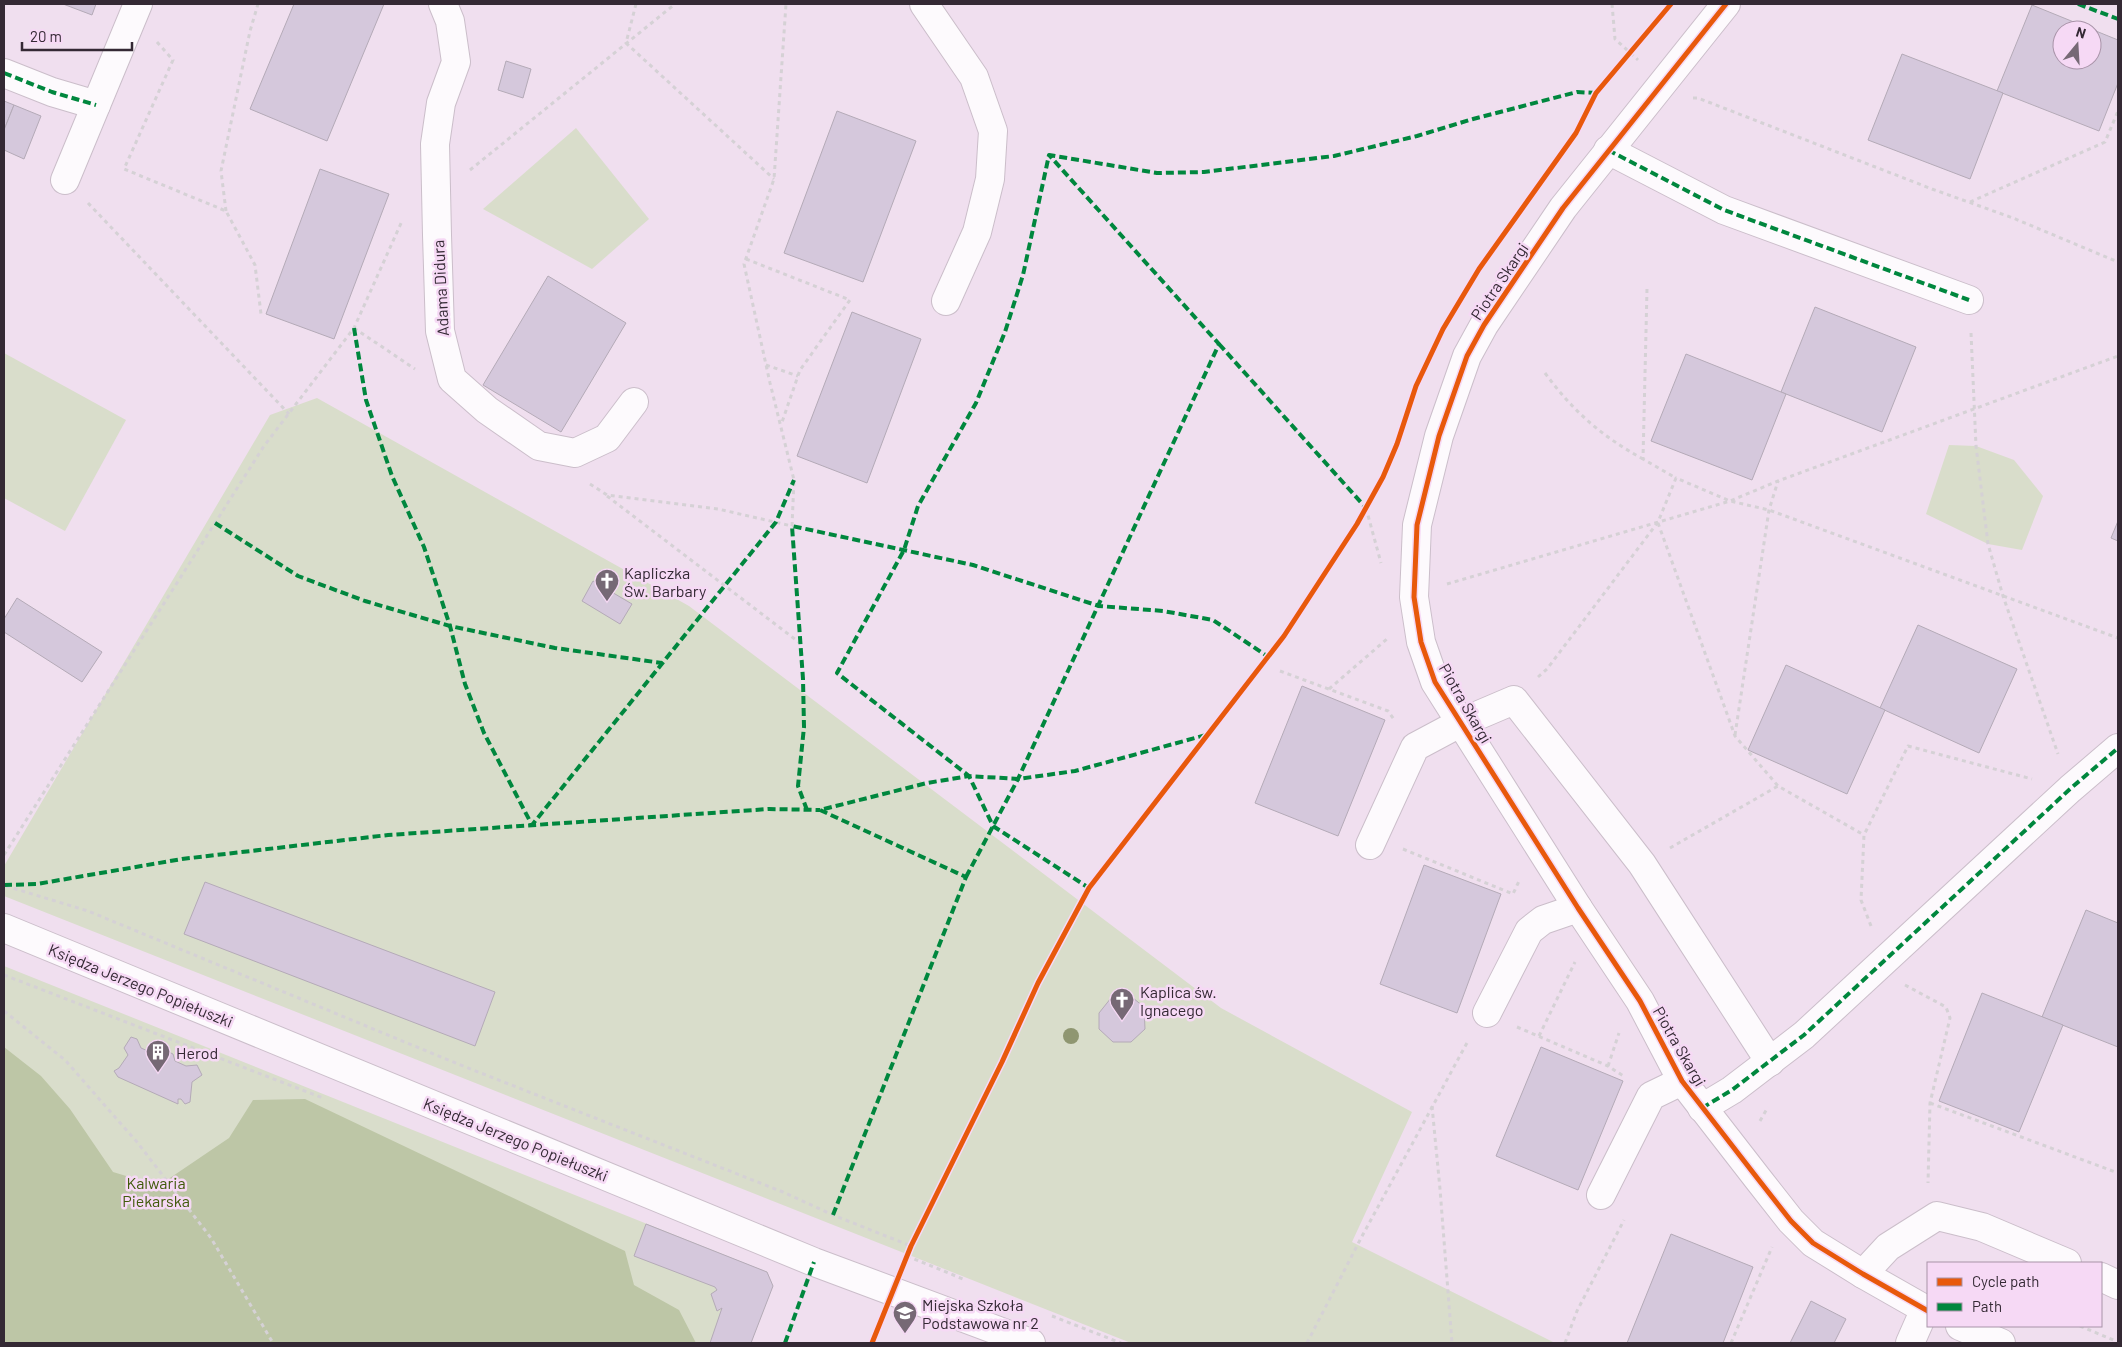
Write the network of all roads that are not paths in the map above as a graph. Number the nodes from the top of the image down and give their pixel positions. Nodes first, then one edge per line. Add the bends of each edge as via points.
1 (138, 4) edge
2 (443, 4) edge
3 (924, 4) edge
4 (1726, 4) edge
5 (4, 73) edge
6 (96, 105) junction
7 (1608, 150) junction
8 (65, 180) road end
9 (1969, 300) road end
10 (946, 301) dead end
11 (634, 402) dead end
12 (1460, 723) junction
13 (2118, 748) edge
14 (1371, 841) road end
15 (1578, 908) junction
16 (4, 928) edge
17 (1487, 1013) road end
18 (1770, 1062) junction
19 (1682, 1081) junction
20 (1702, 1108) junction
21 (1601, 1195) dead end
22 (2065, 1262) edge
23 (1863, 1274) junction
24 (2102, 1277) edge
25 (2118, 1285) edge
26 (1927, 1310) edge
27 (1962, 1327) edge
28 (1031, 1343) edge
29 (1910, 1343) edge
30 (2001, 1343) edge

1 - 6 street
2 - 11 street, Adama Didura via 450,22 456,62 441,103 435,144 440,330 452,379 487,410 539,446 576,453 607,438
3 - 10 street via 974,78 993,131 990,179 978,232
4 - 7 street, Piotra Skargi
5 - 6 street
6 - 8 street
7 - 9 street via 1724,210
7 - 12 street, Piotra Skargi via 1558,216 1466,356 1426,485 1417,525 1414,597 1421,642 1435,682
12 - 14 street via 1415,747
12 - 15 street, Piotra Skargi
12 - 18 street via 1514,700 1642,864
13 - 18 street via 1804,1035
15 - 17 street via 1543,920 1529,931
15 - 19 street, Piotra Skargi via 1640,1001
16 - 28 street, Księdza Jerzego Popiełuszki via 814,1262
18 - 20 street
19 - 20 street, Piotra Skargi
19 - 21 street via 1651,1096
20 - 23 street, Piotra Skargi via 1791,1221 1813,1243
22 - 23 street via 1982,1227 1937,1216 1888,1247
23 - 26 street, Piotra Skargi
24 - 25 street
26 - 29 street
27 - 30 street

